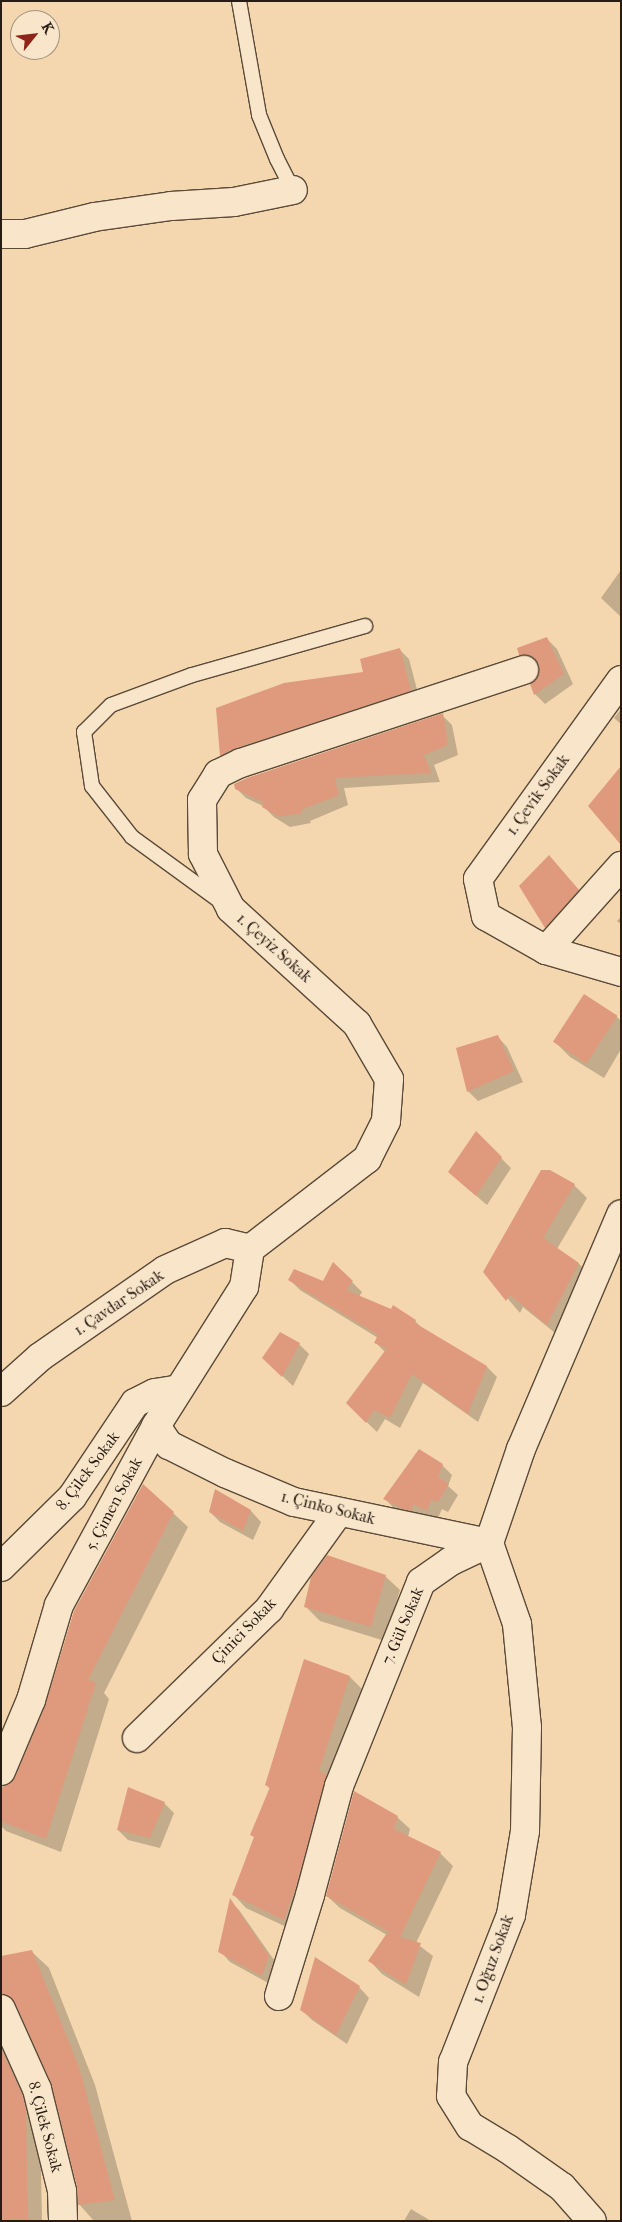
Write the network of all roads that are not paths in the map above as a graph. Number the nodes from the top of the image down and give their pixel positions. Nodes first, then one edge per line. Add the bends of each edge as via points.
1 (239, 1) edge
2 (293, 190) joint
3 (1, 234) edge
4 (366, 626) dead end
5 (524, 670) dead end
6 (621, 680) edge
7 (621, 866) edge
8 (231, 909) junction
9 (546, 950) junction
10 (621, 972) edge
11 (621, 1214) edge
12 (250, 1249) junction
13 (179, 1389) junction
14 (1, 1392) edge
15 (156, 1426) junction
16 (338, 1513) junction
17 (490, 1543) junction
18 (1, 1567) edge
19 (137, 1738) dead end
20 (1, 1771) edge
21 (278, 1996) dead end
22 (1, 2008) edge
23 (63, 2221) edge
24 (592, 2221) edge

1 - 2 lane via 259,115
2 - 3 street via 234,202 171,206 94,217 25,234
4 - 8 lane via 192,675 111,705 84,732 92,786 132,837
5 - 8 street, 1. Çeyiz Sokak via 241,763 218,774 202,800 203,854
6 - 9 street, 1. Çevik Sokak via 478,879 486,916
7 - 9 street
8 - 12 street, 1. Çeyiz Sokak via 357,1024 389,1079 386,1121 367,1158
9 - 10 street
11 - 17 street via 521,1449
12 - 13 street, 5. Çimen Sokak via 244,1287
12 - 14 street, 1. Çavdar Sokak via 225,1243 165,1270 40,1357
13 - 15 street, 5. Çimen Sokak
13 - 18 street, 8. Çilek Sokak via 155,1393 135,1404 72,1497
15 - 16 street, 1. Çinko Sokak via 168,1445 225,1473 294,1502
15 - 20 street, 5. Çimen Sokak via 59,1605 31,1700
16 - 17 street, 1. Çinko Sokak
16 - 19 street, Çinici Sokak via 269,1609
17 - 21 street, 7. Gül Sokak via 451,1561 421,1582 339,1786 310,1895
17 - 24 street, 1. Oğuz Sokak via 517,1624 527,1727 525,1830 511,1915 453,2062 452,2096 470,2126 562,2187
22 - 23 street, 8. Çilek Sokak via 36,2088 62,2191

